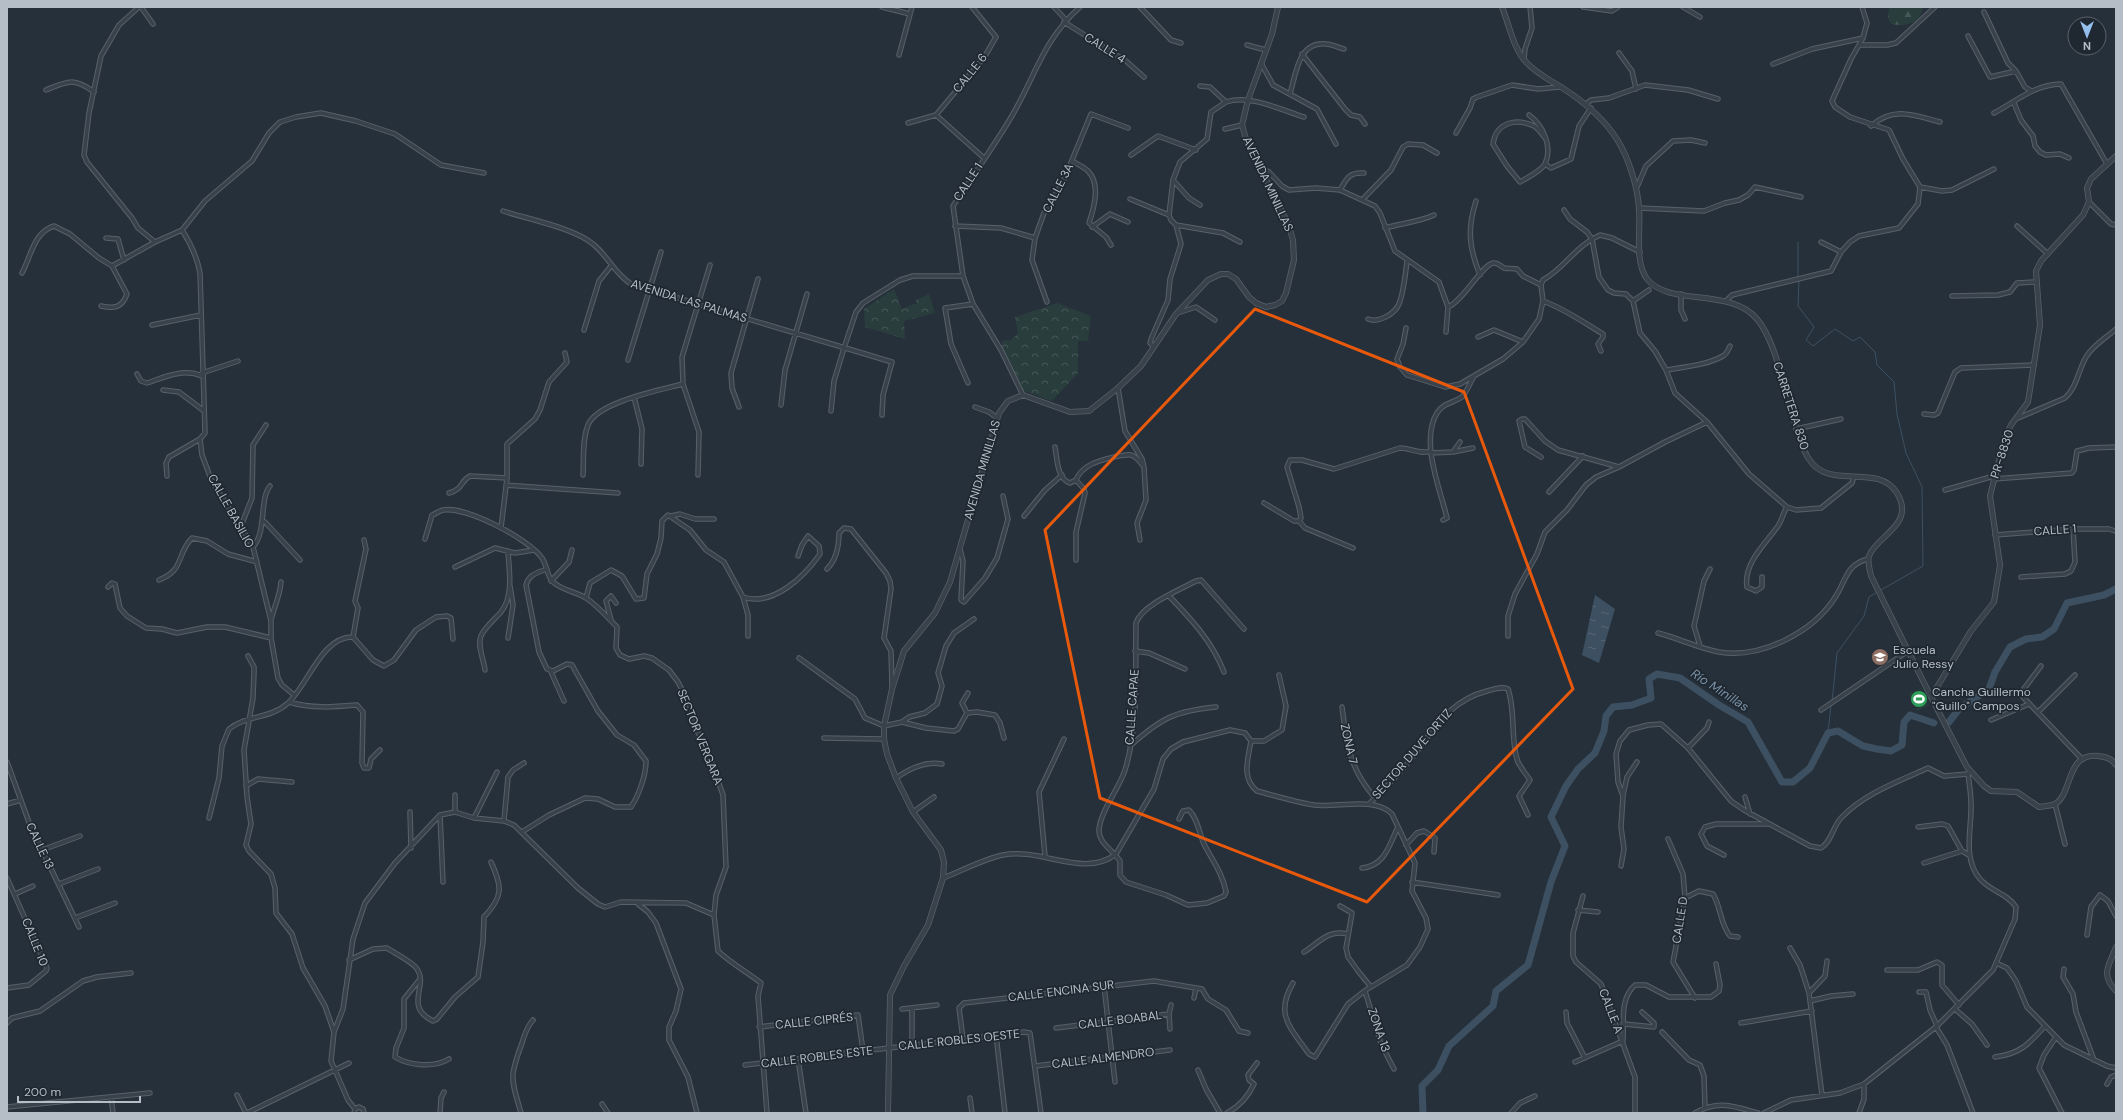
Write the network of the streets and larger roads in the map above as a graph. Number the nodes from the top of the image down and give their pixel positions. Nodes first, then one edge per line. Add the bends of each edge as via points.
1 (140, 7) edge
2 (882, 7) edge
3 (912, 7) edge
4 (972, 7) edge
5 (1054, 7) edge
6 (1080, 7) edge
7 (1140, 7) edge
8 (1278, 7) edge
9 (1502, 7) edge
10 (1530, 7) edge
11 (1583, 7) edge
12 (1618, 7) edge
13 (1683, 7) edge
14 (1862, 7) edge
15 (1935, 7) edge
16 (1984, 12) dead end
17 (910, 14) junction
18 (1700, 17) dead end
19 (1065, 21) junction
20 (153, 24) dead end
21 (1968, 36) dead end
22 (1863, 38) junction
23 (1181, 44) dead end
24 (1247, 45) dead end
25 (1860, 45) junction
26 (1344, 49) dead end
27 (1266, 50) junction
28 (1619, 53) dead end
29 (1302, 54) junction
30 (899, 55) dead end
31 (1524, 60) junction
32 (1262, 63) junction
33 (1773, 64) dead end
34 (2016, 71) junction
35 (1144, 77) dead end
36 (1200, 86) dead end
37 (1561, 87) junction
38 (1636, 89) junction
39 (46, 90) dead end
40 (2030, 90) junction
41 (94, 92) junction
42 (1290, 94) junction
43 (1718, 99) dead end
44 (1248, 100) junction
45 (1226, 102) junction
46 (2014, 103) junction
47 (1586, 104) junction
48 (1591, 108) junction
49 (1994, 113) dead end
50 (936, 114) junction
51 (1529, 115) dead end
52 (1304, 117) dead end
53 (1940, 122) dead end
54 (908, 123) dead end
55 (1365, 124) dead end
56 (1242, 125) junction
57 (1871, 126) junction
58 (1128, 128) dead end
59 (1225, 129) dead end
60 (1456, 133) dead end
61 (1545, 138) junction
62 (1705, 143) dead end
63 (1336, 144) dead end
64 (1196, 150) junction
65 (1437, 153) dead end
66 (1131, 155) dead end
67 (2116, 156) edge
68 (984, 158) junction
69 (2069, 158) dead end
70 (1072, 161) junction
71 (1545, 164) junction
72 (2107, 164) junction
73 (1260, 167) junction
74 (1994, 169) dead end
75 (484, 173) dead end
76 (1364, 173) dead end
77 (1173, 180) junction
78 (1637, 186) junction
79 (1920, 187) junction
80 (1340, 190) junction
81 (1801, 197) dead end
82 (1130, 199) dead end
83 (1362, 200) junction
84 (1476, 201) dead end
85 (2089, 202) junction
86 (1200, 205) dead end
87 (1640, 208) junction
88 (1564, 210) dead end
89 (503, 211) dead end
90 (1434, 214) dead end
91 (1169, 216) junction
92 (1128, 222) dead end
93 (1176, 225) junction
94 (2116, 225) edge
95 (955, 226) junction
96 (2017, 226) dead end
97 (1092, 227) junction
98 (1385, 228) junction
99 (182, 230) junction
100 (106, 238) dead end
101 (1035, 238) junction
102 (1592, 239) junction
103 (155, 242) junction
104 (1240, 242) dead end
105 (1821, 242) dead end
106 (1111, 245) dead end
107 (661, 252) dead end
108 (1640, 252) junction
109 (1841, 252) junction
110 (2048, 254) junction
111 (124, 260) junction
112 (1407, 262) junction
113 (710, 265) dead end
114 (112, 266) junction
115 (611, 266) junction
116 (22, 273) dead end
117 (1480, 275) junction
118 (963, 276) junction
119 (758, 279) dead end
120 (2036, 282) junction
121 (1542, 285) junction
122 (649, 290) junction
123 (1649, 290) dead end
124 (807, 294) dead end
125 (1681, 294) junction
126 (1952, 296) dead end
127 (1543, 300) junction
128 (1633, 301) junction
129 (1726, 301) junction
130 (1047, 302) dead end
131 (698, 304) junction
132 (973, 304) junction
133 (100, 306) dead end
134 (1448, 307) junction
135 (1176, 314) junction
136 (201, 315) junction
137 (746, 318) junction
138 (1368, 319) dead end
139 (1685, 319) dead end
140 (1215, 320) dead end
141 (152, 325) dead end
142 (1406, 328) dead end
143 (2116, 329) edge
144 (584, 330) dead end
145 (1446, 332) dead end
146 (795, 333) junction
147 (1478, 337) dead end
148 (1523, 342) junction
149 (1153, 346) junction
150 (1730, 346) dead end
151 (844, 348) junction
152 (1601, 351) dead end
153 (565, 353) dead end
154 (628, 360) dead end
155 (238, 361) dead end
156 (2034, 365) junction
157 (1666, 370) junction
158 (137, 374) dead end
159 (202, 374) junction
160 (1474, 377) junction
161 (968, 383) dead end
162 (683, 384) junction
163 (1118, 388) junction
164 (163, 390) dead end
165 (1023, 396) junction
166 (634, 397) junction
167 (781, 406) dead end
168 (739, 407) dead end
169 (975, 407) dead end
170 (204, 410) junction
171 (831, 411) dead end
172 (1924, 414) dead end
173 (882, 416) dead end
174 (997, 418) junction
175 (2018, 418) junction
176 (1841, 419) dead end
177 (1707, 422) junction
178 (266, 425) dead end
179 (1796, 429) junction
180 (200, 439) junction
181 (1460, 442) dead end
182 (1056, 447) dead end
183 (2116, 447) edge
184 (1473, 448) dead end
185 (1430, 452) junction
186 (1453, 452) junction
187 (1583, 456) junction
188 (1541, 457) dead end
189 (641, 464) dead end
190 (1144, 468) junction
191 (1620, 468) junction
192 (583, 475) dead end
193 (698, 475) dead end
194 (1062, 475) junction
195 (167, 476) dead end
196 (1854, 477) junction
197 (1994, 477) junction
198 (507, 478) junction
199 (1076, 480) junction
200 (506, 485) junction
201 (270, 486) dead end
202 (1945, 490) dead end
203 (1549, 492) dead end
204 (449, 493) dead end
205 (618, 493) dead end
206 (1003, 496) dead end
207 (1264, 503) dead end
208 (1787, 507) junction
209 (672, 516) junction
210 (1024, 516) dead end
211 (714, 519) dead end
212 (1443, 520) dead end
213 (262, 521) junction
214 (1299, 521) junction
215 (241, 526) junction
216 (501, 528) junction
217 (2073, 529) junction
218 (2115, 532) dead end
219 (1995, 535) junction
220 (425, 539) dead end
221 (364, 540) dead end
222 (1140, 540) dead end
223 (253, 547) junction
224 (1352, 548) dead end
225 (960, 549) junction
226 (534, 550) junction
227 (572, 550) dead end
228 (508, 551) junction
229 (798, 556) dead end
230 (1868, 559) junction
231 (300, 560) dead end
232 (1076, 560) dead end
233 (256, 562) junction
234 (455, 567) dead end
235 (547, 569) junction
236 (827, 569) dead end
237 (1710, 570) dead end
238 (1762, 577) dead end
239 (2021, 577) dead end
240 (159, 580) dead end
241 (551, 581) junction
242 (281, 582) dead end
243 (510, 583) junction
244 (108, 587) dead end
245 (1169, 596) junction
246 (743, 597) junction
247 (586, 598) junction
248 (616, 603) dead end
249 (974, 619) dead end
250 (271, 621) junction
251 (611, 621) junction
252 (1244, 629) dead end
253 (1658, 633) dead end
254 (748, 636) dead end
255 (1508, 636) dead end
256 (353, 637) junction
257 (271, 638) junction
258 (508, 638) dead end
259 (453, 639) dead end
260 (1700, 646) junction
261 (1135, 651) junction
262 (1908, 651) junction
263 (248, 656) dead end
264 (799, 658) dead end
265 (2041, 666) dead end
266 (1185, 669) dead end
267 (485, 670) dead end
268 (551, 672) junction
269 (1224, 672) dead end
270 (2075, 675) dead end
271 (1279, 676) dead end
272 (892, 689) junction
273 (968, 693) dead end
274 (294, 695) junction
275 (1931, 697) junction
276 (564, 701) dead end
277 (289, 702) junction
278 (2029, 704) junction
279 (1216, 706) dead end
280 (1342, 707) dead end
281 (1821, 710) dead end
282 (2038, 712) junction
283 (967, 713) junction
284 (248, 720) junction
285 (1991, 720) dead end
286 (902, 722) junction
287 (1709, 722) dead end
288 (884, 726) junction
289 (824, 738) dead end
290 (1004, 738) dead end
291 (884, 739) junction
292 (1064, 739) dead end
293 (1250, 741) junction
294 (1130, 746) junction
295 (1688, 748) junction
296 (380, 750) dead end
297 (2082, 759) junction
298 (7, 762) edge
299 (1637, 762) dead end
300 (524, 763) dead end
301 (942, 764) dead end
302 (2116, 765) edge
303 (1967, 767) junction
304 (497, 772) dead end
305 (1968, 774) junction
306 (896, 778) junction
307 (292, 782) dead end
308 (246, 786) junction
309 (455, 795) dead end
310 (1623, 796) junction
311 (934, 797) dead end
312 (1745, 797) dead end
313 (1375, 798) junction
314 (21, 800) junction
315 (7, 804) edge
316 (1369, 804) junction
317 (2055, 804) junction
318 (410, 812) dead end
319 (454, 812) junction
320 (913, 812) junction
321 (1528, 814) dead end
322 (1750, 814) junction
323 (440, 815) junction
324 (209, 818) dead end
325 (474, 818) junction
326 (1179, 819) dead end
327 (504, 821) junction
328 (1769, 824) junction
329 (1398, 827) junction
330 (1918, 827) dead end
331 (522, 832) junction
332 (80, 836) dead end
333 (1668, 838) dead end
334 (2066, 844) dead end
335 (1406, 845) junction
336 (411, 848) junction
337 (42, 850) junction
338 (1962, 851) junction
339 (1434, 852) dead end
340 (1116, 854) junction
341 (1724, 855) dead end
342 (1969, 855) junction
343 (1045, 856) junction
344 (491, 862) dead end
345 (1924, 864) dead end
346 (1621, 866) dead end
347 (1362, 868) dead end
348 (98, 869) dead end
349 (7, 878) edge
350 (942, 878) junction
351 (443, 882) dead end
352 (1412, 882) junction
353 (59, 884) junction
354 (33, 886) dead end
355 (15, 894) junction
356 (1498, 895) dead end
357 (1583, 896) dead end
358 (1685, 898) junction
359 (115, 903) dead end
360 (637, 904) junction
361 (1340, 906) dead end
362 (1578, 910) junction
363 (1598, 912) dead end
364 (714, 915) junction
365 (2116, 916) edge
366 (75, 918) junction
367 (80, 927) dead end
368 (1348, 934) junction
369 (2087, 935) dead end
370 (1738, 937) dead end
371 (2116, 947) edge
372 (1790, 948) dead end
373 (1304, 952) dead end
374 (349, 960) junction
375 (1827, 961) dead end
376 (1996, 963) junction
377 (1716, 964) dead end
378 (1887, 970) dead end
379 (2064, 970) dead end
380 (131, 973) dead end
381 (420, 978) junction
382 (1293, 983) dead end
383 (1104, 986) junction
384 (1371, 987) junction
385 (7, 988) edge
386 (1196, 988) junction
387 (1365, 991) junction
388 (2116, 991) edge
389 (1919, 992) dead end
390 (1809, 993) junction
391 (1853, 994) dead end
392 (1194, 998) dead end
393 (1695, 998) junction
394 (1810, 1001) junction
395 (937, 1005) dead end
396 (1171, 1005) dead end
397 (1959, 1005) junction
398 (912, 1008) junction
399 (902, 1009) dead end
400 (1955, 1009) junction
401 (1812, 1011) junction
402 (1566, 1012) dead end
403 (1642, 1012) dead end
404 (1169, 1014) junction
405 (533, 1020) dead end
406 (1108, 1022) junction
407 (7, 1023) edge
408 (1741, 1023) dead end
409 (1624, 1024) junction
410 (1936, 1026) junction
411 (2045, 1026) junction
412 (759, 1027) junction
413 (1056, 1028) dead end
414 (1170, 1029) dead end
415 (334, 1032) junction
416 (1662, 1032) dead end
417 (1248, 1033) dead end
418 (996, 1036) junction
419 (2056, 1037) junction
420 (963, 1039) junction
421 (1623, 1041) junction
422 (912, 1045) junction
423 (1987, 1045) dead end
424 (888, 1048) junction
425 (1170, 1050) dead end
426 (863, 1051) junction
427 (1112, 1057) junction
428 (1995, 1057) dead end
429 (1585, 1058) junction
430 (449, 1059) dead end
431 (798, 1059) junction
432 (2094, 1060) junction
433 (1575, 1062) dead end
434 (350, 1063) dead end
435 (762, 1063) junction
436 (1257, 1063) dead end
437 (745, 1065) dead end
438 (1035, 1066) junction
439 (2116, 1068) edge
440 (1394, 1069) dead end
441 (1198, 1070) dead end
442 (334, 1072) junction
443 (2116, 1075) edge
444 (1115, 1082) dead end
445 (1864, 1084) junction
446 (2107, 1084) dead end
447 (444, 1092) dead end
448 (150, 1093) dead end
449 (237, 1095) dead end
450 (1822, 1095) junction
451 (1535, 1096) dead end
452 (111, 1097) junction
453 (970, 1098) dead end
454 (602, 1104) dead end
455 (7, 1107) edge
456 (1705, 1107) junction
457 (355, 1111) edge
458 (113, 1113) edge
459 (246, 1113) edge
460 (364, 1113) edge
461 (440, 1113) edge
462 (521, 1113) edge
463 (608, 1113) edge
464 (697, 1113) edge
465 (767, 1113) edge
466 (806, 1113) edge
467 (888, 1113) edge
468 (972, 1113) edge
469 (1005, 1113) edge
470 (1041, 1113) edge
471 (1220, 1113) edge
472 (1227, 1113) edge
473 (1511, 1113) edge
474 (1635, 1113) edge
475 (1694, 1113) edge
476 (1758, 1113) edge
477 (1764, 1113) edge
478 (1859, 1113) edge
479 (1973, 1113) edge
480 (2062, 1113) edge

1 - 20 street
1 - 41 street via 119,25 101,56
2 - 17 street
3 - 17 street
4 - 50 street, CALLE 6 via 996,37 985,56
5 - 19 street, CALLE 4
6 - 19 street, CALLE 1
7 - 23 street via 1171,40
8 - 27 street, AVENIDA MINILLAS
9 - 31 street, CARRETERA 830 via 1516,46
10 - 31 street via 1532,28
11 - 12 street via 1612,12
13 - 18 street
14 - 22 street via 1867,23
15 - 25 street via 1896,43
16 - 34 street via 2008,63
17 - 30 street
19 - 35 street, CALLE 4 via 1126,61
19 - 68 street, CALLE 1 via 1048,44 1013,114
21 - 34 street via 1990,77
22 - 25 street
22 - 33 street via 1812,49
24 - 27 street
25 - 57 street via 1832,101 1835,107 1850,117
26 - 29 street via 1326,44 1317,45 1308,48
27 - 32 street, AVENIDA MINILLAS
28 - 38 street via 1632,71
29 - 42 street
29 - 55 street via 1345,109 1351,115 1360,117
31 - 37 street, CARRETERA 830 via 1537,72
32 - 42 street via 1273,85
32 - 44 street, AVENIDA MINILLAS
34 - 40 street via 2025,87
36 - 45 street via 1210,87
37 - 47 street, CARRETERA 830
37 - 60 street via 1538,89 1512,85 1477,97 1473,99
38 - 43 street via 1645,85 1661,86 1688,90
38 - 47 street via 1609,98 1591,100
39 - 41 street via 69,80 83,84
40 - 46 street
40 - 72 street via 2061,84
41 - 103 street via 84,155 138,228
42 - 63 street via 1317,109
44 - 45 street via 1237,98
44 - 52 street
44 - 56 street, AVENIDA MINILLAS
45 - 64 street via 1212,112 1207,139
46 - 49 street
46 - 69 street via 2040,152 2046,155 2060,154
47 - 48 street, CARRETERA 830
48 - 71 street via 1579,126 1571,159 1551,168
48 - 78 street, CARRETERA 830 via 1618,142
50 - 54 street
50 - 68 street
51 - 61 street via 1541,125
53 - 57 street via 1891,114 1881,117
56 - 59 street
56 - 73 street, AVENIDA MINILLAS via 1247,142
57 - 79 street via 1889,130
58 - 70 street, CALLE 3A via 1091,114
61 - 71 street via 1548,153
61 - 71 street via 1535,127 1509,122 1504,123 1496,131 1493,144 1520,182
62 - 78 street via 1673,140 1646,166
64 - 66 street via 1158,136
64 - 77 street via 1180,162
65 - 83 street via 1423,145 1408,144 1403,147 1391,170
67 - 72 street, PR-8830 / PR-8830
68 - 95 street, CALLE 1 via 953,206
70 - 97 street via 1088,171 1094,179 1096,204 1089,223
70 - 101 street, CALLE 3A via 1063,182 1044,213
72 - 85 street, PR-8830 / PR-8830 via 2091,179 2087,188
73 - 80 street via 1289,190
73 - 135 street, AVENIDA MINILLAS via 1288,223 1293,240 1294,260 1282,301 1266,307 1256,303 1248,297 1236,279 1228,274 1221,274 1208,280
74 - 79 street via 1952,190
75 - 99 street via 441,165 395,134 356,121 321,113 296,117 280,122 269,133 252,161 205,201
76 - 80 street via 1355,172 1348,175
77 - 86 street via 1189,198
77 - 91 street
78 - 87 street, CARRETERA 830
79 - 109 street via 1918,204 1899,228 1859,236
80 - 83 street
81 - 87 street via 1755,186 1748,195 1739,200 1725,202 1704,211
82 - 91 street
83 - 98 street via 1376,206
84 - 117 street via 1469,221 1470,243
85 - 94 street via 2111,224
85 - 110 street, PR-8830 / PR-8830 via 2083,215
87 - 108 street, CARRETERA 830
88 - 102 street
89 - 115 street, AVENIDA LAS PALMAS via 584,237 595,245
90 - 98 street via 1422,220
91 - 93 street
92 - 97 street via 1110,214
93 - 104 street via 1223,233
93 - 149 street via 1181,244 1170,279 1168,300 1151,339 1150,343
95 - 101 street via 1001,228
95 - 118 street, CALLE 1
96 - 110 street
97 - 106 street via 1106,237
98 - 112 street via 1395,251
99 - 103 street
99 - 136 street, CALLE BASILIO via 198,259
100 - 111 street via 118,239
101 - 130 street, CALLE 3A via 1032,260
102 - 108 street via 1600,235 1612,238
102 - 121 street via 1578,248 1551,276 1543,280
102 - 128 street via 1599,277 1608,290 1626,294
103 - 111 street
105 - 109 street
107 - 122 street
108 - 125 street, CARRETERA 830 via 1640,261 1647,278 1659,288
109 - 129 street via 1831,271 1732,295
110 - 120 street, PR-8830 / PR-8830 via 2036,271
111 - 114 street
112 - 134 street via 1439,282
112 - 138 street via 1399,306 1383,319
113 - 131 street
114 - 116 street via 70,234 54,226 45,229 39,235
114 - 133 street via 127,294 124,303 118,307
115 - 122 street, AVENIDA LAS PALMAS via 620,277 631,284
115 - 144 street via 599,281
117 - 121 street via 1493,263 1504,268 1517,269 1523,276
117 - 134 street via 1469,290
118 - 132 street, CALLE 1
118 - 151 street via 913,276 900,280 876,294 863,303 856,312
119 - 137 street
120 - 126 street via 2017,283 2010,292 1998,295
120 - 156 street, PR-8830 / PR-8830 via 2040,325
121 - 127 street
122 - 131 street, AVENIDA LAS PALMAS
122 - 154 street
123 - 128 street
124 - 146 street
125 - 129 street, CARRETERA 830
125 - 139 street via 1681,310
127 - 148 street via 1539,320
127 - 152 street via 1564,308 1576,319 1603,334 1598,344
128 - 157 street via 1640,333
129 - 179 street, CARRETERA 830 via 1742,307 1756,317 1768,335
131 - 137 street, AVENIDA LAS PALMAS
131 - 162 street via 682,357
132 - 161 street via 945,308 951,344
132 - 165 street, CALLE 1 via 1002,350
134 - 145 street
135 - 140 street via 1196,307
135 - 149 street, AVENIDA MINILLAS
136 - 141 street
136 - 159 street, CALLE BASILIO
137 - 146 street, AVENIDA LAS PALMAS
137 - 168 street via 731,373 732,388
142 - 160 street via 1404,344 1397,359 1407,375 1445,387 1460,384
143 - 175 street via 2091,350 2071,393
146 - 151 street, AVENIDA LAS PALMAS
146 - 167 street via 785,370
147 - 148 street via 1494,330
148 - 160 street via 1503,359
149 - 163 street, AVENIDA MINILLAS via 1140,366
150 - 157 street via 1723,356
151 - 171 street via 834,381
151 - 173 street, AVENIDA LAS PALMAS via 892,362 883,395
153 - 198 street via 567,362 549,382 535,419 507,444
155 - 159 street
156 - 172 street via 1961,368 1955,372 1938,413
156 - 175 street, PR-8830 / PR-8830 via 2028,402
157 - 177 street via 1675,393
158 - 159 street via 146,383 183,372
159 - 170 street, CALLE BASILIO
160 - 185 street via 1462,396 1445,404 1437,413
162 - 166 street
162 - 193 street via 699,432
163 - 165 street, AVENIDA MINILLAS via 1089,411 1080,412 1070,412
163 - 190 street via 1125,431 1142,459
164 - 170 street via 179,392
165 - 174 street, AVENIDA MINILLAS via 1008,401
166 - 189 street via 642,429
166 - 192 street via 614,404 595,416 588,424
169 - 174 street
170 - 180 street, CALLE BASILIO via 204,433
174 - 225 street, AVENIDA MINILLAS
175 - 197 street, PR-8830 / PR-8830 via 2005,437
176 - 179 street
177 - 191 street
177 - 208 street via 1749,474
178 - 215 street via 253,445 252,498
179 - 196 street, CARRETERA 830 via 1809,460 1815,466 1830,474
180 - 195 street via 169,457 166,464
180 - 215 street, CALLE BASILIO via 202,455 211,479
181 - 186 street
182 - 194 street
183 - 197 street via 2077,451 2072,473
184 - 186 street
185 - 186 street
185 - 212 street via 1447,518
185 - 214 street via 1400,448 1334,469 1302,460 1290,460 1287,467 1300,507
187 - 188 street via 1570,455 1558,450 1522,418 1519,422 1525,447
187 - 191 street
187 - 203 street
190 - 199 street via 1135,456 1130,454 1097,461 1087,467
190 - 222 street via 1146,500 1137,523
191 - 255 street via 1596,477 1586,485 1567,510 1545,532 1537,554 1515,594 1508,616
194 - 199 street via 1066,482 1072,483
194 - 210 street via 1044,490
196 - 208 street via 1852,482 1821,508 1796,510
196 - 230 street, CARRETERA 830 via 1874,477 1886,482 1897,494 1901,505 1896,527 1873,548
197 - 202 street
197 - 219 street, PR-8830 / PR-8830 via 1990,496
198 - 200 street
198 - 204 street via 470,476 460,489
199 - 232 street via 1085,493 1076,532
200 - 205 street
200 - 216 street
201 - 213 street via 265,493
206 - 225 street via 1008,519 997,558 985,578 964,602 961,600 963,561
207 - 214 street via 1294,521
208 - 238 street via 1779,524 1759,549 1745,577 1747,587 1756,591 1762,587
209 - 211 street via 680,514 695,519
209 - 246 street via 690,530 706,550 724,562
209 - 247 street via 668,515 662,521 661,538 657,554 647,574 644,598 636,599 622,576 611,570 590,583
213 - 223 street via 258,542
213 - 231 street
214 - 224 street via 1306,528
215 - 223 street, CALLE BASILIO
216 - 220 street via 476,515 443,510 432,515
216 - 226 street
217 - 218 street, CALLE 1 via 2105,529
217 - 219 street, CALLE 1
217 - 239 street via 2075,562 2071,571 2065,574
219 - 275 street, PR-8830 / PR-8830 via 2000,565 1994,602 1971,631
221 - 256 street via 366,550 355,602 358,608
223 - 233 street, CALLE BASILIO
225 - 272 street, AVENIDA MINILLAS via 950,582 935,613 904,651
226 - 228 street via 515,553
226 - 235 street via 542,558
227 - 241 street via 569,562
228 - 234 street via 495,548
228 - 243 street
229 - 246 street via 808,536 818,546 820,554 813,564 784,590 752,600
230 - 260 street via 1851,566 1836,597 1811,624 1785,641 1762,649 1735,653 1718,652
230 - 262 street via 1871,576
233 - 240 street via 228,554 207,541 192,538 186,544 178,568
233 - 250 street, CALLE BASILIO
235 - 241 street
235 - 268 street via 532,574 526,585 539,652
236 - 272 street via 835,558 839,546 839,533 844,528 851,528 886,573 891,589 884,638 891,651
237 - 260 street via 1704,580 1694,626
241 - 247 street via 564,590
242 - 250 street via 280,596 273,609
243 - 258 street via 513,605 512,626
243 - 267 street via 502,610 481,635
244 - 257 street via 112,583 115,584 120,608 127,616 146,628 177,633 207,627 225,627
245 - 252 street, CALLE CAPAE via 1201,580
245 - 261 street, CALLE CAPAE via 1138,616
245 - 269 street via 1205,635
246 - 254 street via 748,615
247 - 251 street
248 - 251 street, SECTOR VERGARA via 611,596 606,601
249 - 286 street via 954,632 946,646 938,673 942,686 937,704 925,713
250 - 257 street, CALLE BASILIO
251 - 364 street, SECTOR VERGARA via 617,627 616,648 620,655 629,659 644,656 652,658 669,670 678,682 689,703 694,725 708,752 723,795 726,867 716,895
253 - 260 street
256 - 259 street via 374,660 384,666 394,660 416,630 436,617 451,618
256 - 274 street via 332,644
257 - 274 street, CALLE BASILIO via 278,678
261 - 266 street via 1149,653
261 - 294 street, CALLE CAPAE via 1136,676
262 - 275 street
262 - 281 street
263 - 284 street via 254,673 253,698
264 - 288 street via 855,699 865,718
265 - 278 street via 2023,690 2023,697
268 - 276 street
268 - 331 street via 567,664 572,665 598,711 617,735 634,745 646,761 646,773 631,807 615,807 598,799 585,798 549,815
270 - 282 street
271 - 293 street via 1286,706 1282,730 1264,741
272 - 288 street, AVENIDA MINILLAS
273 - 283 street via 962,703
274 - 277 street
275 - 303 street
277 - 284 street via 274,713
277 - 296 street via 324,707 357,705 363,712 364,768 369,768 371,759
278 - 282 street
278 - 285 street
279 - 294 street via 1191,709 1167,717 1150,727
280 - 313 street, ZONA 7 via 1346,741 1353,766
282 - 297 street
283 - 286 street via 958,729 954,731
283 - 290 street via 995,715
284 - 308 street via 244,750
284 - 324 street via 233,725 224,740 219,778
286 - 288 street
287 - 295 street via 1707,728
288 - 291 street, AVENIDA MINILLAS
289 - 291 street
291 - 306 street, AVENIDA MINILLAS
292 - 343 street via 1039,792
293 - 316 street via 1246,772 1250,785 1257,791 1316,805
293 - 340 street via 1245,733 1230,730 1184,742 1170,749 1162,759 1154,789
294 - 340 street, CALLE CAPAE via 1125,770 1099,829 1101,840
295 - 310 street via 1661,724 1629,730 1620,741 1616,754 1618,782
295 - 322 street via 1731,800
297 - 302 street via 2094,756 2107,757
297 - 317 street via 2077,763
298 - 314 street, CALLE 13
299 - 310 street via 1627,777
300 - 327 street via 512,770 508,777
301 - 306 street via 932,762 906,771
303 - 305 street
303 - 317 street via 1991,791 2017,792 2039,807
304 - 325 street
305 - 328 street via 1944,776 1928,768 1889,786 1862,801 1841,818 1834,827 1828,843 1821,848 1810,846
305 - 342 street via 1971,804
306 - 320 street, AVENIDA MINILLAS
307 - 308 street via 258,779
308 - 415 street via 251,824 246,845 271,874 275,888 276,913 292,934 303,968 325,1006
309 - 319 street
310 - 346 street via 1621,827 1624,849
311 - 320 street
312 - 322 street
313 - 316 street, SECTOR DUVE ORTIZ
313 - 321 street, SECTOR DUVE ORTIZ via 1401,771 1447,712 1459,702 1478,693 1503,687 1508,689 1513,709 1518,762 1530,780 1519,796
314 - 315 street
314 - 337 street, CALLE 13
316 - 329 street via 1386,809 1392,814
317 - 334 street
318 - 336 street
319 - 323 street
319 - 325 street
320 - 350 street, AVENIDA MINILLAS via 941,850 944,862
322 - 328 street
323 - 336 street
323 - 351 street
325 - 327 street
326 - 340 street via 1183,811 1189,810 1194,815 1224,882 1224,896 1207,903 1188,905 1126,882 1120,875 1120,861
327 - 331 street
328 - 341 street via 1716,824 1705,827 1701,834 1707,846
329 - 335 street
329 - 347 street via 1383,860 1368,868
330 - 338 street via 1942,824 1948,826
331 - 360 street via 578,888 598,904 605,907 621,902
332 - 337 street
333 - 358 street, CALLE D via 1683,874
335 - 339 street via 1417,833 1424,830 1434,838
335 - 352 street via 1415,863
336 - 374 street via 395,863 365,903
337 - 353 street, CALLE 13
338 - 342 street
338 - 345 street
340 - 343 street via 1097,863 1079,865
342 - 376 street via 1974,872 1981,880 2011,899 2016,907 2015,919
343 - 350 street via 1002,855
344 - 381 street via 499,880 500,890 495,905 484,917 484,942 478,977 455,997 437,1019 432,1021 420,1010 417,1001
348 - 353 street
349 - 355 street
350 - 424 street, AVENIDA MINILLAS via 928,925 890,995
352 - 356 street
352 - 384 street via 1412,890 1426,918 1428,929 1420,948 1407,965
353 - 366 street, CALLE 13
354 - 355 street
355 - 385 street, CALLE 10 via 47,968 29,985
357 - 362 street, CALLE A
358 - 370 street via 1699,891 1713,894 1725,930 1730,936
358 - 393 street, CALLE D via 1673,962
359 - 366 street
360 - 364 street via 686,903
360 - 464 street via 648,912 656,923 681,990 669,1027 669,1040 688,1077
361 - 368 street via 1352,913
362 - 363 street
362 - 421 street, CALLE A via 1572,933 1573,956 1576,962 1602,984
364 - 412 street, SECTOR VERGARA via 718,951 733,965 761,983 758,996
365 - 369 street via 2108,901 2100,895 2091,907
366 - 367 street, CALLE 13
368 - 373 street via 1332,933
368 - 384 street via 1348,957
371 - 388 street via 2106,974 2108,982
372 - 390 street via 1800,965
374 - 381 street via 373,949 387,948 417,968
374 - 415 street via 343,1009
375 - 390 street via 1825,976
376 - 397 street via 1993,970
376 - 411 street via 2007,968 2028,1007
377 - 393 street via 1719,991 1711,997
378 - 397 street via 1918,970 1937,962 1942,965 1942,985
379 - 432 street via 2063,977 2073,994 2076,1012
380 - 407 street via 83,981 40,1011 12,1018
381 - 430 street via 404,999 404,1028 395,1057 402,1061 431,1065 441,1064
382 - 387 street via 1286,994 1285,1018 1309,1054 1315,1057 1348,1004
383 - 386 street, CALLE ENCINA SUR via 1154,981
383 - 406 street
383 - 420 street, CALLE ENCINA SUR via 964,1003 959,1008
384 - 387 street
386 - 392 street
386 - 417 street via 1202,989 1208,999 1226,1010 1239,1031
387 - 440 street, ZONA 13 via 1381,1044
389 - 410 street via 1926,992
390 - 394 street
391 - 394 street
393 - 409 street via 1669,997 1646,985 1635,985 1629,990 1625,1000
394 - 401 street
395 - 398 street
396 - 404 street
397 - 400 street
398 - 399 street
398 - 422 street
400 - 410 street
400 - 423 street via 1972,1024
401 - 408 street
401 - 450 street
402 - 429 street via 1567,1023
403 - 409 street via 1654,1023 1654,1027
404 - 406 street, CALLE BOABAL
404 - 414 street, CALLE BOABAL
405 - 462 street via 526,1028 512,1068 512,1081
406 - 413 street, CALLE BOABAL
406 - 427 street
409 - 421 street
410 - 445 street
410 - 479 street via 1947,1045
411 - 419 street
411 - 428 street via 2026,1047 2008,1055
412 - 426 street, CALLE CIPRÉS via 858,1015
412 - 435 street
415 - 442 street via 331,1061
416 - 456 street via 1690,1060 1700,1065 1704,1076
418 - 420 street, CALLE ROBLES OESTE
418 - 438 street, CALLE ROBLES OESTE via 1024,1032 1030,1034
418 - 469 street
419 - 432 street via 2064,1045
419 - 480 street via 2044,1054 2039,1068
420 - 422 street, CALLE ROBLES OESTE
421 - 429 street
421 - 474 street, CALLE A via 1635,1077
422 - 424 street, CALLE ROBLES OESTE
424 - 426 street, CALLE ROBLES ESTE
424 - 467 street, AVENIDA MINILLAS
425 - 427 street, CALLE ALMENDRO
426 - 431 street, CALLE ROBLES ESTE
427 - 438 street, CALLE ALMENDRO
427 - 444 street
429 - 433 street
431 - 435 street, CALLE ROBLES ESTE
431 - 466 street
432 - 439 street
434 - 442 street
435 - 437 street, CALLE ROBLES ESTE
435 - 465 street
436 - 472 street via 1248,1075 1254,1084 1252,1089 1239,1105
438 - 470 street
441 - 471 street
442 - 457 street
442 - 459 street
443 - 446 street
445 - 450 street via 1840,1093
445 - 478 street via 1864,1098
447 - 461 street
448 - 452 street
449 - 459 street
450 - 477 street via 1792,1100
451 - 473 street via 1520,1103
452 - 455 street
452 - 458 street
453 - 468 street
454 - 463 street
456 - 475 street
456 - 476 street via 1727,1104
457 - 460 street via 362,1108

